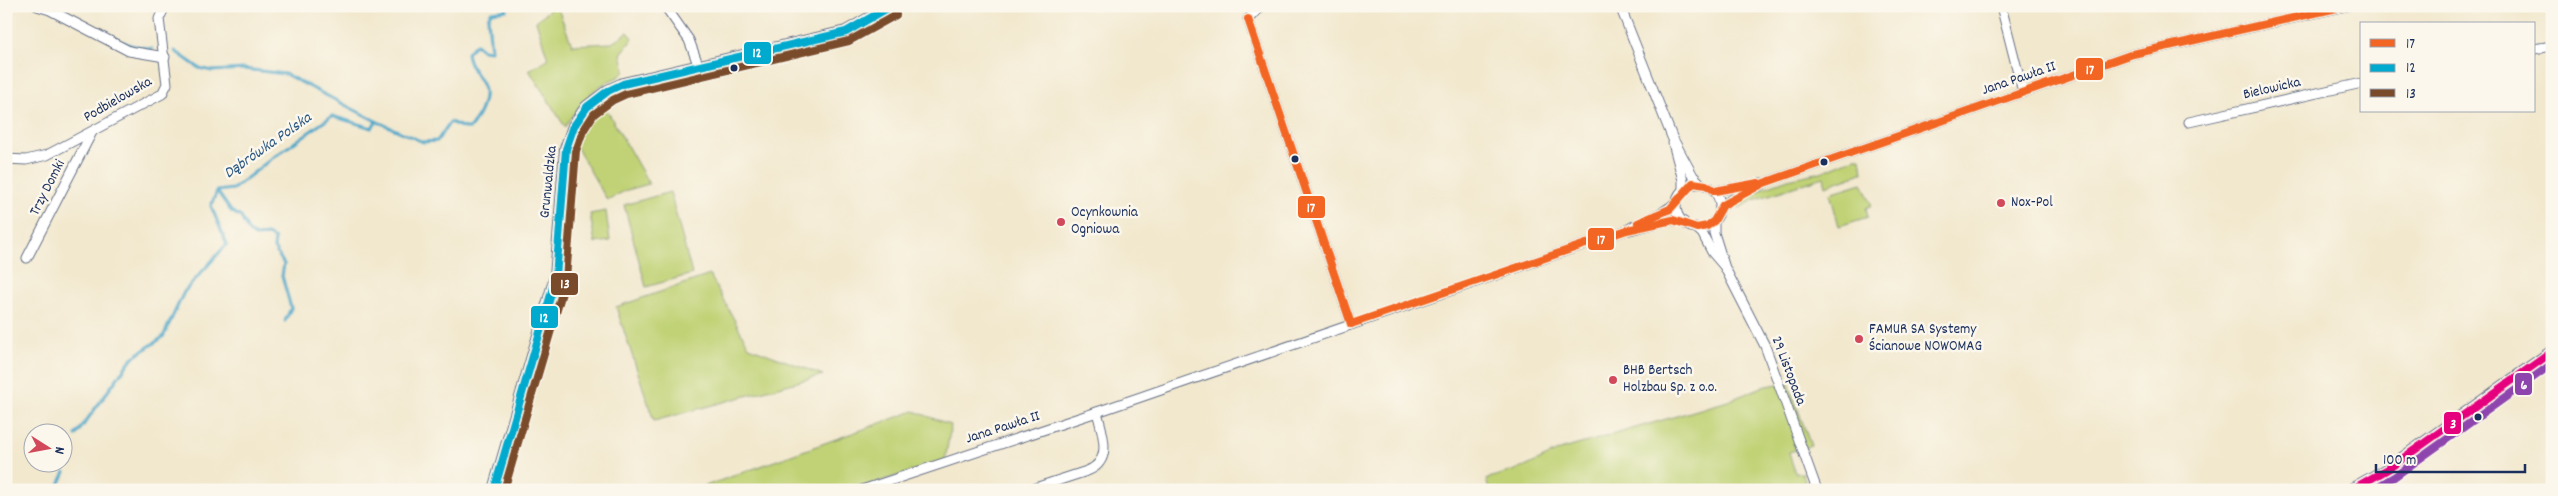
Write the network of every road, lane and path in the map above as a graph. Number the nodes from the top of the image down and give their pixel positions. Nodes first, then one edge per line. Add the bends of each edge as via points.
1 (37, 6) edge
2 (165, 6) edge
3 (665, 6) edge
4 (891, 6) edge
5 (1261, 6) edge
6 (1620, 6) edge
7 (2001, 6) edge
8 (2347, 6) edge
9 (2552, 46) edge
10 (2536, 49) edge
11 (165, 58) junction
12 (699, 67) junction
13 (2360, 83) edge
14 (2023, 92) junction
15 (2189, 122) dead end
16 (92, 132) junction
17 (1672, 137) junction
18 (6, 159) edge
19 (1764, 183) junction
20 (1701, 184) junction
21 (1682, 190) junction
22 (1715, 191) junction
23 (1677, 201) junction
24 (1720, 208) junction
25 (1714, 221) junction
26 (1684, 222) junction
27 (1695, 227) junction
28 (1627, 230) junction
29 (27, 258) dead end
30 (1724, 266) junction
31 (1352, 324) junction
32 (2552, 352) edge
33 (1097, 412) junction
34 (494, 490) edge
35 (862, 490) edge
36 (1029, 490) edge
37 (1817, 490) edge
38 (2351, 490) edge

1 - 11 street via 129,51
2 - 11 street, Podbielowska via 159,19
3 - 12 street via 689,40
4 - 12 street, Grunwaldzka via 846,32
5 - 31 street via 1248,19
6 - 17 street
7 - 14 street
8 - 14 street, Jana Pawła II via 2149,49
9 - 10 street
11 - 16 street, Podbielowska via 166,84 162,94
12 - 34 street, Grunwaldzka via 623,84 608,91 587,108 574,126 566,149 556,277
13 - 15 street, Bielowicka
14 - 19 street, Jana Pawła II
16 - 18 street, Podbielowska via 47,155 26,160
16 - 29 street, Trzy Domki
17 - 20 street via 1693,176
17 - 21 street via 1683,180
19 - 22 street, Jana Pawła II
19 - 24 street, Jana Pawła II via 1727,201
20 - 21 street
20 - 22 street
21 - 23 street
22 - 24 street
23 - 26 street via 1677,211
23 - 28 street, Jana Pawła II via 1669,209
24 - 25 street
25 - 27 street via 1704,227
25 - 30 street, 29 Listopada via 1714,233
26 - 27 street
26 - 28 street, Jana Pawła II via 1670,220
27 - 30 street, 29 Listopada
28 - 31 street, Jana Pawła II
30 - 37 street, 29 Listopada via 1765,346
31 - 33 street, Jana Pawła II
32 - 38 street via 2388,469
33 - 35 street, Jana Pawła II
33 - 36 street via 1105,448 1102,458 1087,471

